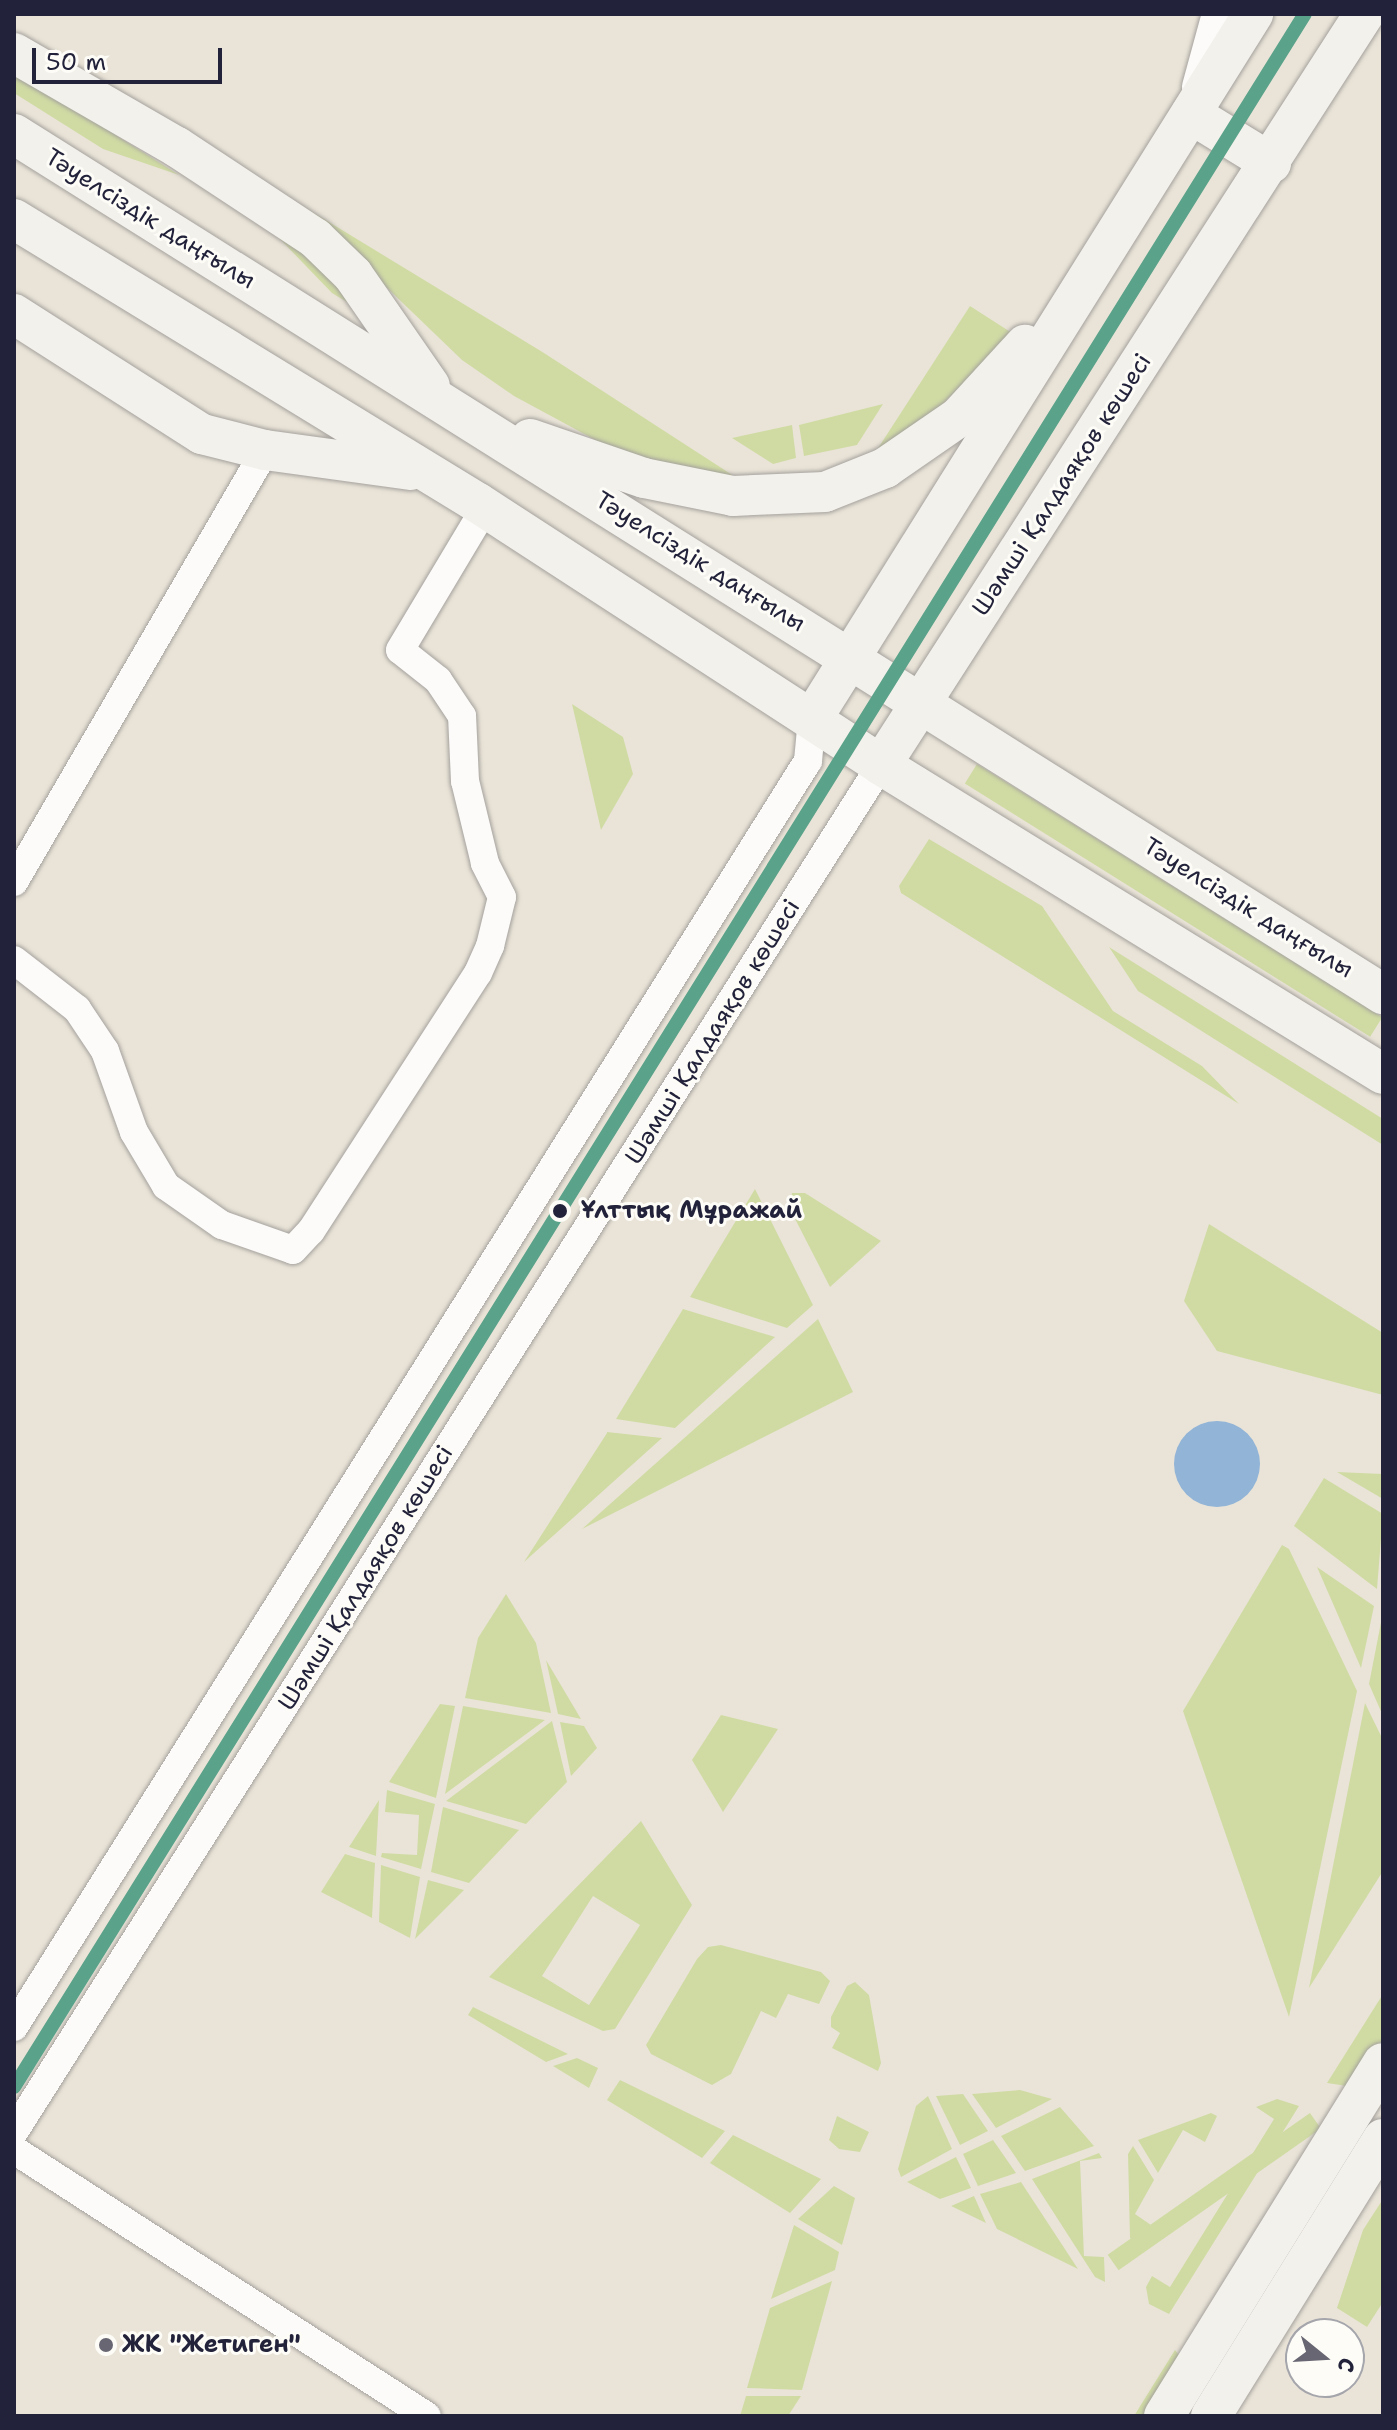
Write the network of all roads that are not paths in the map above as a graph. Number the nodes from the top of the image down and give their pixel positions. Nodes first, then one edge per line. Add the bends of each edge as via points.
1 (1219, 14) edge
2 (1253, 14) edge
3 (1364, 14) edge
4 (14, 53) edge
5 (1191, 114) junction
6 (14, 134) edge
7 (1271, 163) junction
8 (14, 219) edge
9 (1100, 262) junction
10 (14, 314) edge
11 (440, 399) junction
12 (480, 425) junction
13 (265, 450) junction
14 (429, 473) junction
15 (485, 508) junction
16 (849, 655) junction
17 (921, 702) junction
18 (812, 719) junction
19 (881, 765) junction
20 (14, 882) edge
21 (14, 960) edge
22 (1383, 994) edge
23 (1383, 1074) edge
24 (14, 2027) edge
25 (1383, 2063) edge
26 (14, 2132) edge
27 (1383, 2139) edge
28 (14, 2150) edge
29 (427, 2416) edge
30 (1164, 2416) edge
31 (1211, 2416) edge

1 - 5 street
2 - 5 main road
3 - 7 main road, Шәмші Қалдаяқов көшесі
4 - 11 main road via 177,147 315,238 353,275
5 - 7 main road
5 - 9 main road
6 - 11 main road, Тәуелсіздік даңғылы
7 - 17 main road, Шәмші Қалдаяқов көшесі
8 - 14 main road
9 - 12 main road via 959,417 885,468 825,492 733,496 644,478
9 - 16 main road
10 - 13 main road via 202,434
11 - 12 main road, Тәуелсіздік даңғылы
12 - 16 main road, Тәуелсіздік даңғылы
13 - 14 main road
13 - 20 street
14 - 15 main road
15 - 18 main road
15 - 21 street via 400,650 438,680 462,716 465,781 485,863 502,897 490,946 470,986 311,1231 293,1250 222,1225 166,1186 134,1132 105,1051 77,1009
16 - 17 main road, Тәуелсіздік даңғылы
16 - 18 main road
17 - 19 main road, Шәмші Қалдаяқов көшесі
17 - 22 main road, Тәуелсіздік даңғылы
18 - 19 main road
18 - 24 street via 808,761
19 - 23 main road
19 - 26 street, Шәмші Қалдаяқов көшесі
25 - 30 main road
27 - 31 main road
28 - 29 street

